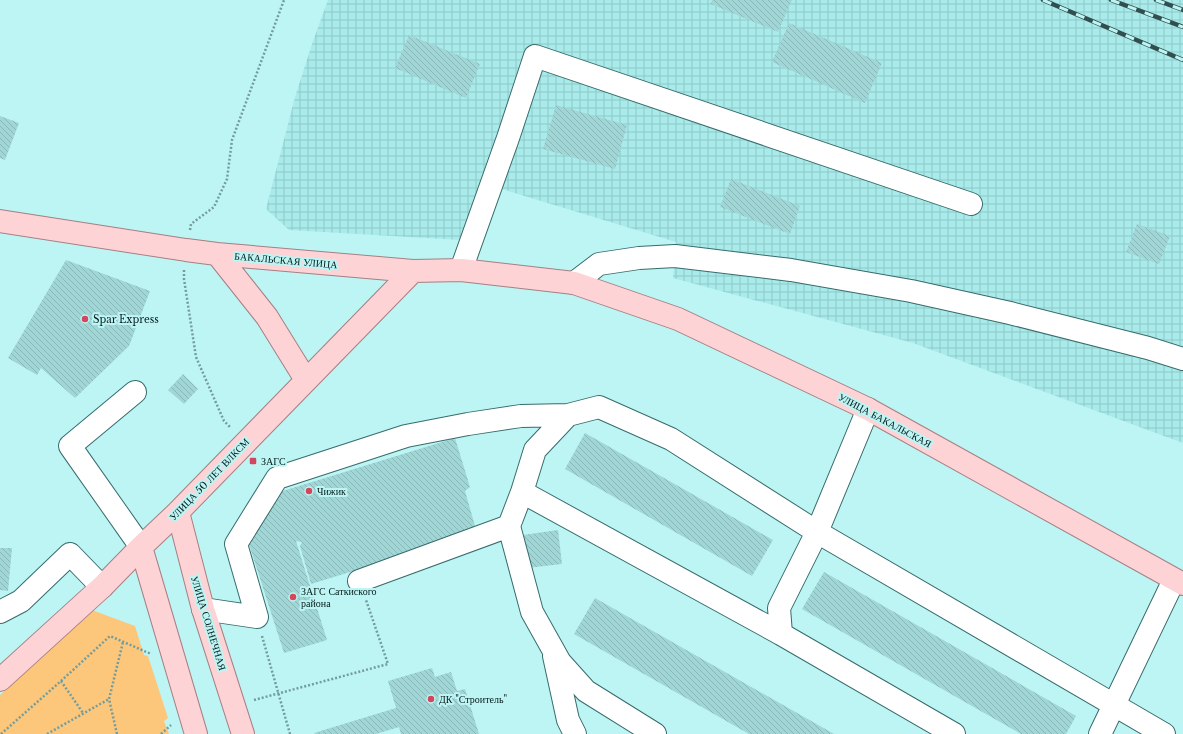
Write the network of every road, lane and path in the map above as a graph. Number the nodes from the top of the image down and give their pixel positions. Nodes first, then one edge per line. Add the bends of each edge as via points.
1 (971, 204) dead end
2 (0, 221) edge
3 (217, 254) junction
4 (461, 270) junction
5 (413, 271) junction
6 (574, 283) junction
7 (1183, 359) edge
8 (306, 380) junction
9 (135, 392) dead end
10 (868, 409) junction
11 (568, 415) junction
12 (522, 492) junction
13 (178, 512) junction
14 (509, 526) junction
15 (817, 532) junction
16 (141, 547) junction
17 (359, 581) joint
18 (1179, 582) edge
19 (102, 587) junction
20 (203, 609) junction
21 (0, 612) edge
22 (257, 617) junction
23 (781, 634) junction
24 (124, 642) junction
25 (551, 647) junction
26 (152, 654) dead end
27 (0, 680) edge
28 (61, 681) junction
29 (279, 693) junction
30 (109, 699) junction
31 (1113, 704) junction
32 (234, 706) junction
33 (83, 713) junction
34 (194, 726) edge
35 (1, 734) edge
36 (47, 734) edge
37 (117, 734) edge
38 (162, 734) edge
39 (243, 734) edge
40 (290, 734) edge
41 (575, 734) edge
42 (655, 734) edge
43 (954, 734) edge
44 (1100, 734) edge
45 (1164, 734) edge

1 - 4 lane via 535,56
2 - 3 main road, БАКАЛЬСКАЯ УЛИЦА
3 - 5 main road, БАКАЛЬСКАЯ УЛИЦА
3 - 8 main road via 267,317
4 - 5 main road, БАКАЛЬСКАЯ УЛИЦА
4 - 6 main road, БАКАЛЬСКАЯ УЛИЦА
5 - 8 main road, УЛИЦА 50 ЛЕТ ВЛКСМ
6 - 7 lane via 599,264 653,257 675,256 791,270 911,291 1010,313
6 - 10 main road, УЛИЦА БАКАЛЬСКАЯ via 678,319
8 - 13 main road, УЛИЦА 50 ЛЕТ ВЛКСМ
9 - 16 lane via 70,446
10 - 15 lane
10 - 18 main road, УЛИЦА БАКАЛЬСКАЯ
11 - 12 lane via 535,450
11 - 15 lane via 599,407 671,439
11 - 22 lane via 521,416 406,436 277,478 236,544
12 - 14 lane
12 - 23 lane
13 - 16 main road, УЛИЦА 50 ЛЕТ ВЛКСМ
13 - 20 main road, УЛИЦА СОЛНЕЧНАЯ
14 - 17 lane
14 - 25 lane via 532,612
15 - 23 lane via 779,608
15 - 31 lane
16 - 19 main road, УЛИЦА 50 ЛЕТ ВЛКСМ
16 - 34 main road
17 - 29 path via 388,664
18 - 31 lane
19 - 21 lane via 70,554 21,601
19 - 27 main road, УЛИЦА 50 ЛЕТ ВЛКСМ
20 - 22 lane
20 - 32 main road, УЛИЦА СОЛНЕЧНАЯ
22 - 29 path
23 - 43 lane
24 - 26 path
24 - 28 path via 110,636
24 - 30 path
25 - 41 lane via 568,720
25 - 42 lane via 560,662 586,692
28 - 33 path
28 - 35 path
29 - 32 path
29 - 40 path
30 - 33 path
30 - 37 path
31 - 44 lane
31 - 45 lane
32 - 39 main road, УЛИЦА СОЛНЕЧНАЯ
33 - 36 path
34 - 38 path via 175,722

